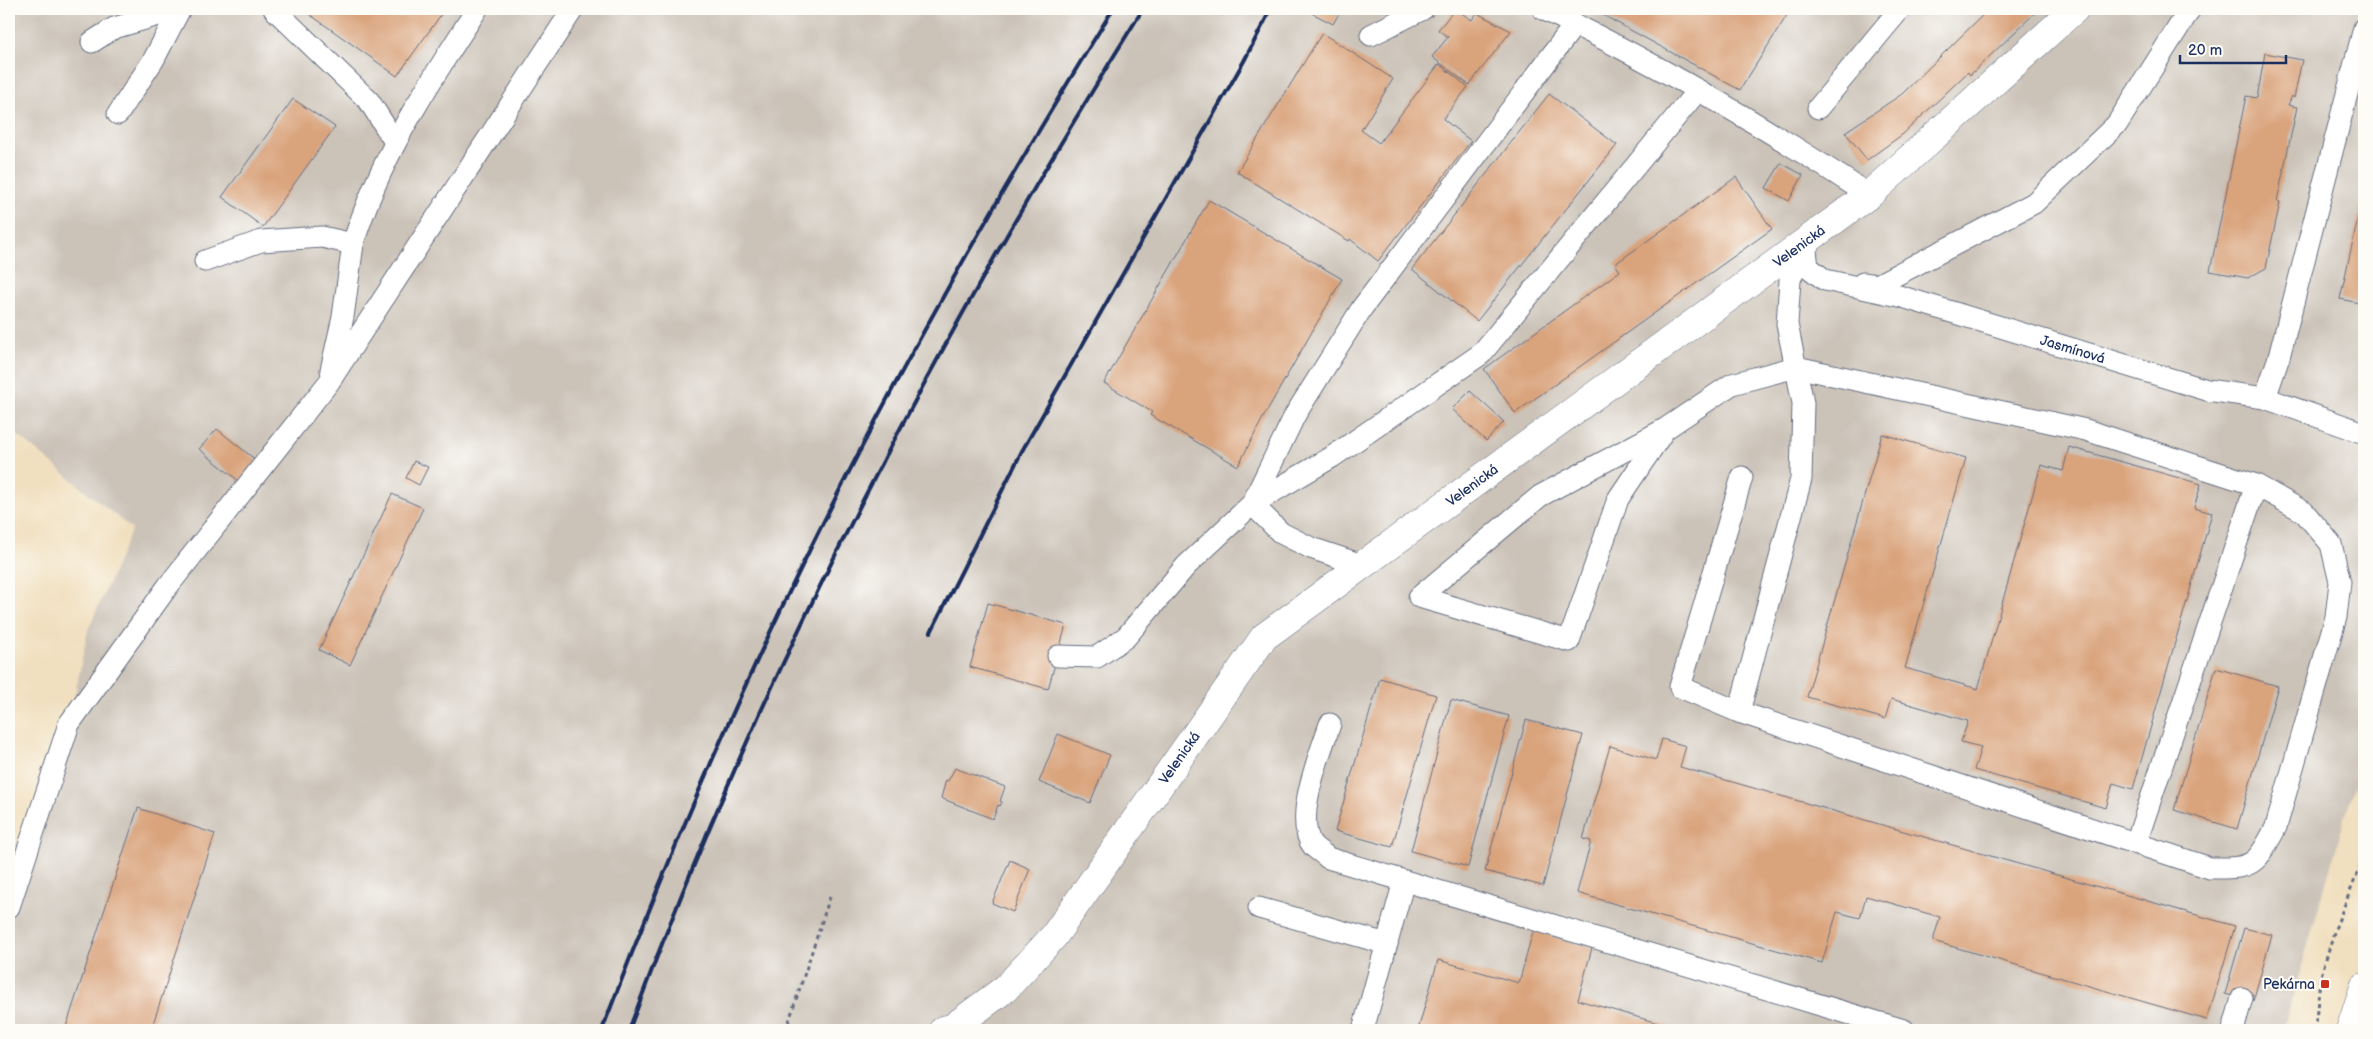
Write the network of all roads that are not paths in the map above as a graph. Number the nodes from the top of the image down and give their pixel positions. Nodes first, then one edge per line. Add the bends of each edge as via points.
1 (180, 9) edge
2 (274, 9) edge
3 (477, 9) edge
4 (573, 9) edge
5 (1423, 9) edge
6 (1543, 9) edge
7 (1900, 9) edge
8 (2075, 9) edge
9 (2190, 9) edge
10 (1575, 24) junction
11 (2364, 28) edge
12 (1370, 36) dead end
13 (92, 42) dead end
14 (1698, 90) junction
15 (1818, 108) dead end
16 (118, 114) dead end
17 (395, 142) junction
18 (1870, 195) junction
19 (1804, 242) junction
20 (353, 244) junction
21 (205, 261) dead end
22 (1826, 280) junction
23 (1796, 367) junction
24 (329, 382) junction
25 (2265, 398) junction
26 (1665, 428) junction
27 (2364, 433) edge
28 (1742, 477) dead end
29 (2256, 485) junction
30 (1252, 504) junction
31 (1362, 565) junction
32 (1058, 656) dead end
33 (1740, 712) junction
34 (1330, 724) dead end
35 (2136, 843) junction
36 (1404, 881) junction
37 (9, 907) edge
38 (1259, 908) dead end
39 (1387, 944) junction
40 (2364, 991) edge
41 (2242, 998) dead end
42 (943, 1030) edge
43 (1363, 1030) edge
44 (1904, 1030) edge
45 (2233, 1030) edge
46 (2350, 1030) edge

1 - 13 lane via 114,28
1 - 16 lane via 154,59
2 - 17 lane via 369,101
3 - 17 lane
4 - 24 lane
5 - 12 lane
6 - 10 lane
7 - 15 lane
8 - 18 street, Velenická
9 - 22 lane via 2117,124 2034,203 1877,285
10 - 14 lane via 1618,44
10 - 30 lane via 1362,308 1295,414
11 - 25 lane via 2279,357
14 - 18 lane
14 - 30 lane via 1481,354 1332,457
17 - 20 lane via 366,202
18 - 19 street, Velenická
19 - 22 lane, Jasmínová via 1808,267
19 - 23 lane via 1790,280 1787,324
19 - 31 street, Velenická
20 - 21 lane via 322,237 260,241
20 - 24 lane via 343,317
22 - 25 lane, Jasmínová via 1899,296 2208,390
23 - 26 lane via 1732,384
23 - 29 lane via 2086,430
23 - 33 lane via 1804,403 1801,479
24 - 37 lane via 168,586 69,724
25 - 27 lane, Jasmínová
26 - 26 lane via 1618,498 1569,641 1419,597 1540,496
28 - 33 lane via 1680,687
29 - 35 lane
29 - 35 lane via 2304,512 2331,544 2340,582 2336,617 2276,827 2260,858 2238,868 2210,868
30 - 31 lane via 1281,533 1311,548
30 - 32 lane via 1186,566 1126,637 1098,657
31 - 42 street, Velenická via 1264,638 1054,936 1006,988 952,1028
33 - 35 lane
34 - 36 lane via 1309,793 1305,825 1313,845 1328,858
36 - 39 lane
36 - 44 lane
38 - 39 lane
39 - 43 lane
40 - 46 street
41 - 45 lane

